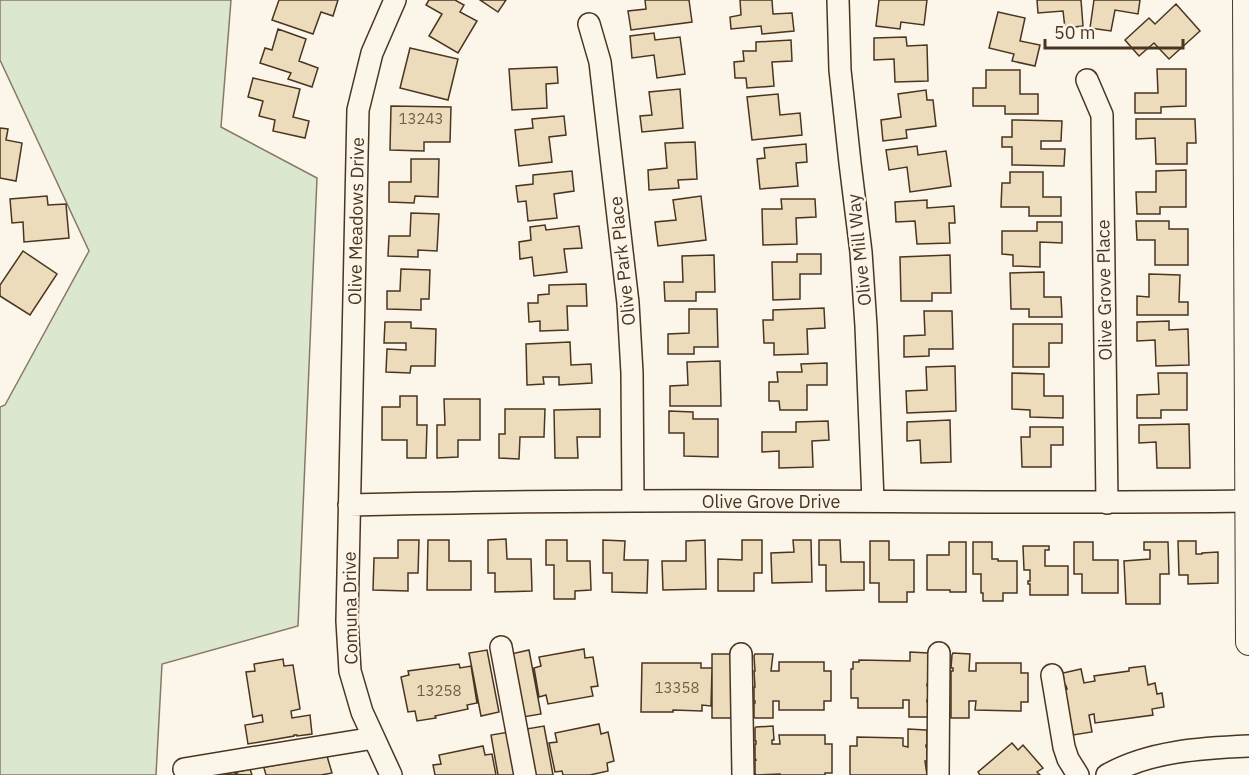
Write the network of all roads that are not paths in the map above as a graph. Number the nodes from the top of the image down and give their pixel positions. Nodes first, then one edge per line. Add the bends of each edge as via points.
1 (395, 0) edge
2 (838, 0) edge
3 (1246, 0) edge
4 (589, 24) dead end
5 (1087, 80) dead end
6 (633, 501) junction
7 (873, 501) junction
8 (1249, 501) edge
9 (1107, 503) junction
10 (349, 505) junction
11 (1249, 642) edge
12 (501, 647) dead end
13 (939, 653) dead end
14 (741, 654) dead end
15 (1052, 675) dead end
16 (374, 738) junction
17 (1249, 746) edge
18 (184, 770) dead end
19 (391, 775) edge
20 (525, 775) edge
21 (743, 775) edge
22 (938, 775) edge
23 (1078, 775) edge
24 (1107, 775) edge

1 - 10 street, Olive Meadows Drive via 372,53 358,110
2 - 7 street, Olive Mill Way via 840,70 862,263
3 - 8 main road
4 - 6 street, Olive Park Place via 600,62 628,303
5 - 9 street, Olive Grove Place via 1102,115
6 - 7 street, Olive Grove Drive
6 - 10 street, Olive Grove Drive
7 - 9 street, Olive Grove Drive
8 - 9 street, Olive Grove Drive
8 - 11 main road
10 - 16 street, Comuna Drive via 350,671
12 - 20 street
13 - 22 street
14 - 21 street
15 - 23 street via 1064,747
16 - 18 street
16 - 19 street, Comuna Drive
17 - 24 street via 1144,759

